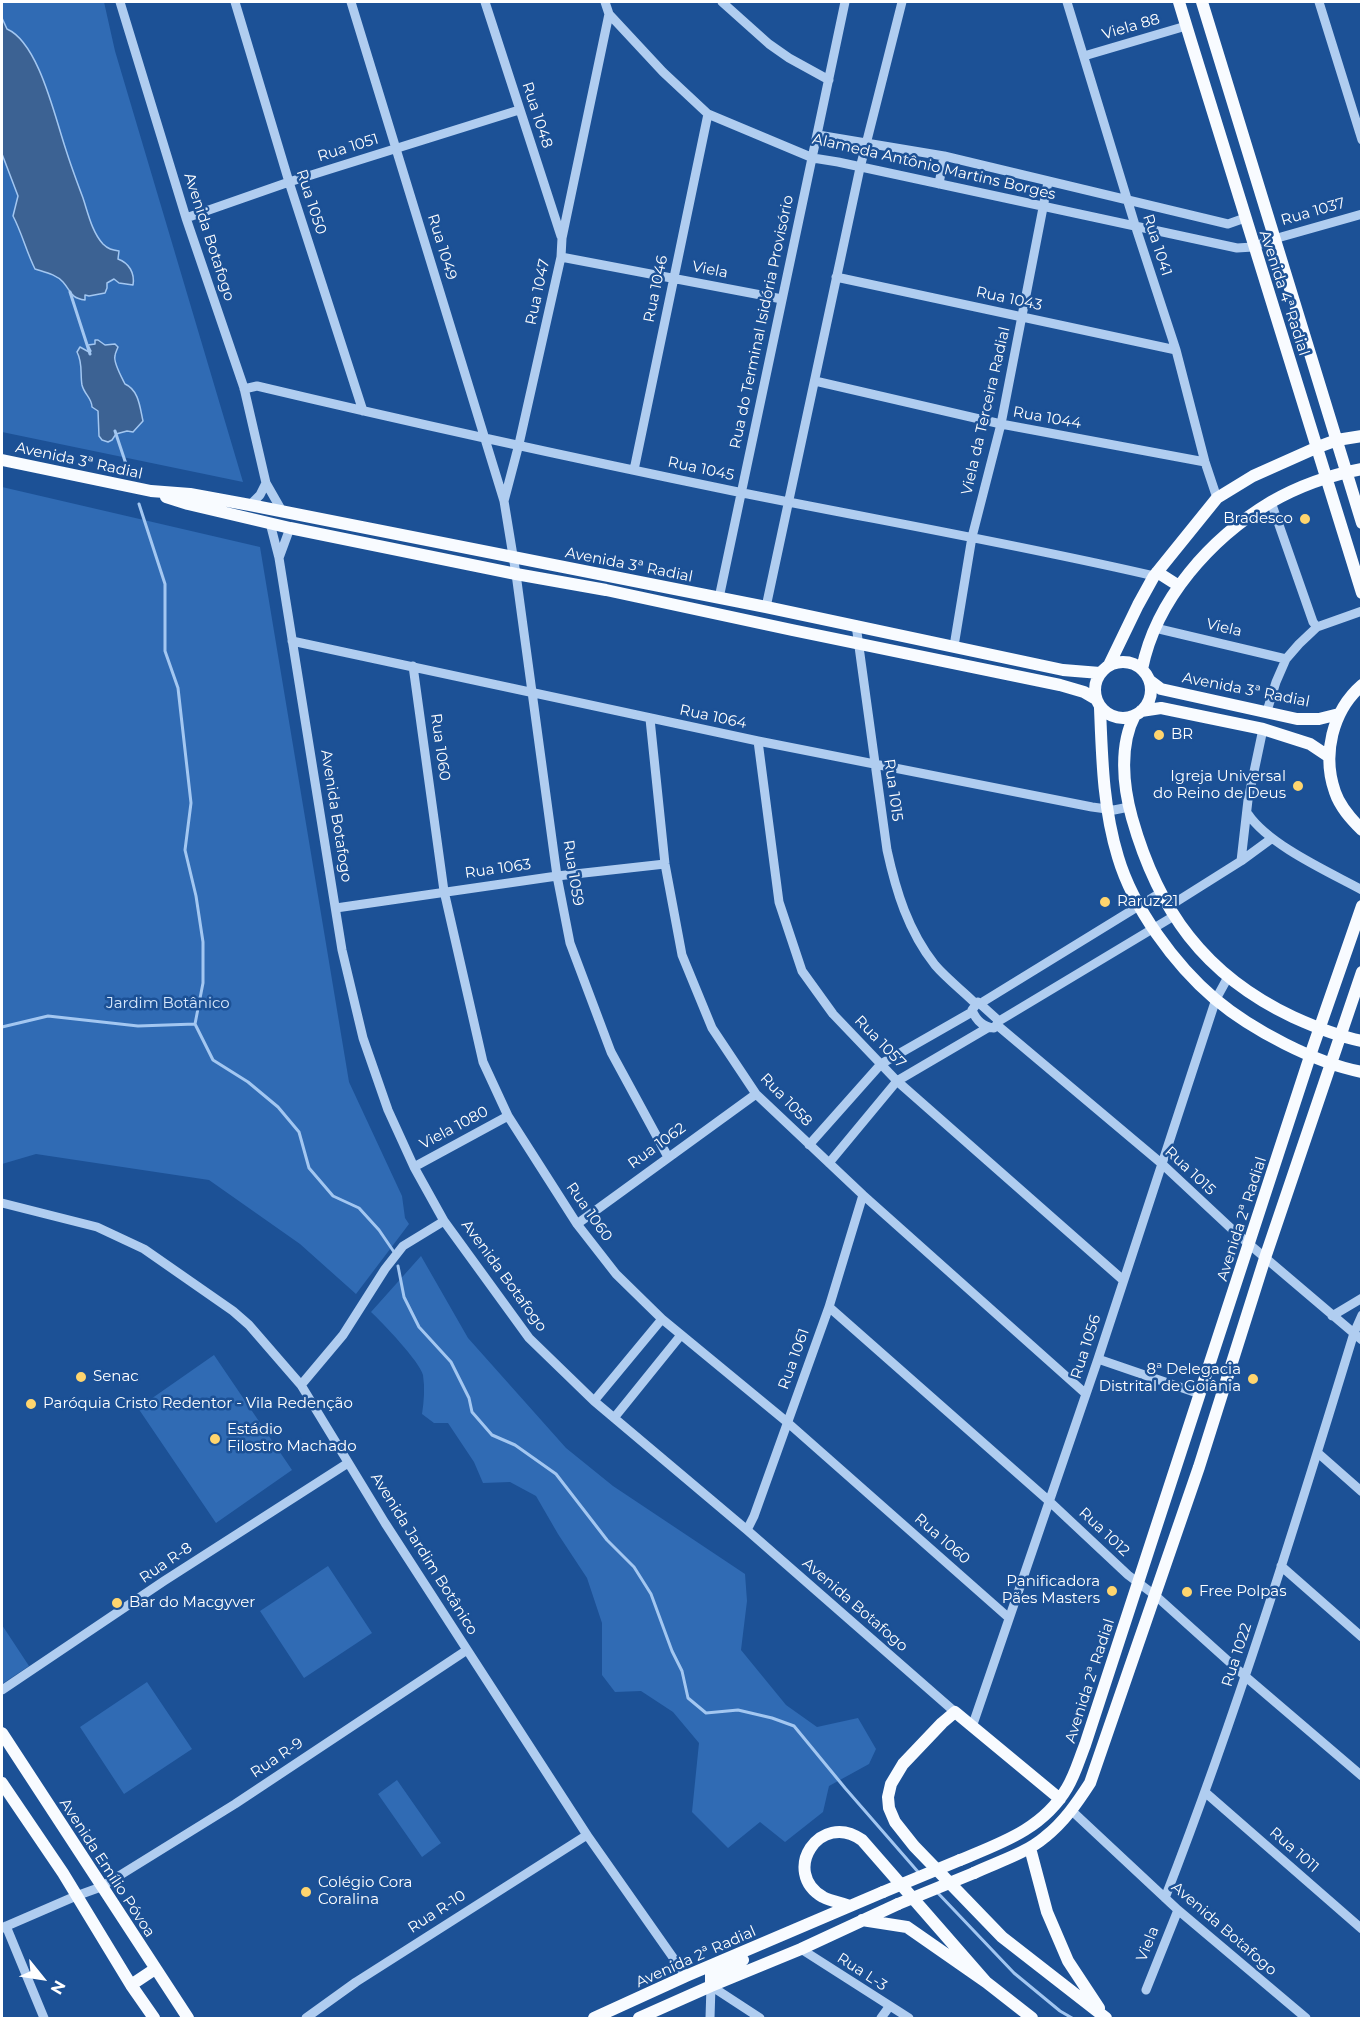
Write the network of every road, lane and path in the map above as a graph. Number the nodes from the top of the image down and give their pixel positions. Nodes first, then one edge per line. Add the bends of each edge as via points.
1 (120, 2) edge
2 (235, 2) edge
3 (351, 2) edge
4 (485, 2) edge
5 (605, 2) edge
6 (722, 2) edge
7 (845, 2) edge
8 (902, 2) edge
9 (1067, 2) edge
10 (1179, 2) edge
11 (1202, 2) edge
12 (1319, 2) edge
13 (609, 14) junction
14 (1186, 26) junction
15 (1084, 56) junction
16 (829, 80) junction
17 (519, 110) junction
18 (708, 114) junction
19 (818, 135) junction
20 (1362, 140) edge
21 (867, 142) junction
22 (396, 149) junction
23 (944, 156) junction
24 (813, 158) junction
25 (861, 167) junction
26 (289, 182) junction
27 (1048, 182) junction
28 (939, 184) junction
29 (1127, 199) junction
30 (1043, 207) junction
31 (1362, 214) edge
32 (186, 218) junction
33 (1245, 218) junction
34 (1135, 225) junction
35 (562, 238) junction
36 (1274, 239) junction
37 (1253, 247) junction
38 (561, 256) junction
39 (836, 277) junction
40 (674, 278) junction
41 (782, 299) junction
42 (1023, 317) junction
43 (1176, 350) junction
44 (815, 381) junction
45 (244, 389) junction
46 (363, 411) junction
47 (1001, 424) junction
48 (1362, 436) edge
49 (485, 437) junction
50 (1337, 440) junction
51 (519, 444) junction
52 (1318, 447) junction
53 (2, 460) edge
54 (1205, 462) junction
55 (1362, 469) edge
56 (634, 470) junction
57 (1346, 472) junction
58 (1327, 478) junction
59 (266, 483) junction
60 (151, 491) junction
61 (741, 492) junction
62 (1216, 498) junction
63 (504, 501) junction
64 (789, 501) junction
65 (1271, 502) junction
66 (250, 504) junction
67 (282, 511) junction
68 (270, 523) junction
69 (1362, 523) edge
70 (290, 528) junction
71 (972, 537) junction
72 (279, 558) junction
73 (514, 558) junction
74 (516, 574) junction
75 (1155, 574) junction
76 (1179, 586) junction
77 (606, 590) junction
78 (1362, 593) edge
79 (719, 598) junction
80 (766, 607) junction
81 (1362, 610) edge
82 (856, 625) junction
83 (1317, 627) junction
84 (1155, 628) junction
85 (792, 630) junction
86 (292, 641) junction
87 (857, 642) junction
88 (954, 646) junction
89 (1286, 659) junction
90 (413, 666) junction
91 (1104, 669) junction
92 (1142, 669) junction
93 (1149, 680) junction
94 (1362, 685) edge
95 (533, 694) junction
96 (1098, 703) junction
97 (1267, 711) junction
98 (1138, 713) junction
99 (1339, 714) junction
100 (650, 719) junction
101 (1263, 729) junction
102 (758, 741) junction
103 (1328, 756) junction
104 (874, 764) junction
105 (1129, 807) junction
106 (1106, 810) junction
107 (1248, 814) junction
108 (1362, 830) edge
109 (1271, 839) junction
110 (1241, 861) junction
111 (665, 864) junction
112 (556, 876) junction
113 (1362, 890) edge
114 (444, 891) junction
115 (1160, 893) junction
116 (1139, 904) junction
117 (1362, 906) edge
118 (336, 908) junction
119 (1171, 911) junction
120 (1154, 928) junction
121 (1362, 972) edge
122 (1228, 977) junction
123 (1215, 999) junction
124 (976, 1006) junction
125 (995, 1024) junction
126 (1320, 1029) junction
127 (1340, 1036) junction
128 (1362, 1041) edge
129 (1311, 1056) junction
130 (880, 1064) junction
131 (1330, 1064) junction
132 (1362, 1072) edge
133 (897, 1081) junction
134 (756, 1094) junction
135 (508, 1116) junction
136 (809, 1145) junction
137 (668, 1157) junction
138 (829, 1163) junction
139 (1161, 1163) junction
140 (414, 1167) junction
141 (863, 1195) junction
142 (2, 1203) edge
143 (444, 1221) junction
144 (577, 1224) junction
145 (1250, 1245) junction
146 (1265, 1258) junction
147 (1123, 1280) junction
148 (1362, 1298) edge
149 (829, 1307) junction
150 (1362, 1315) edge
151 (1332, 1316) junction
152 (662, 1319) junction
153 (681, 1335) junction
154 (1358, 1337) edge
155 (1098, 1359) junction
156 (301, 1385) junction
157 (1086, 1394) junction
158 (1200, 1394) junction
159 (594, 1401) junction
160 (614, 1418) junction
161 (787, 1422) junction
162 (1318, 1453) junction
163 (348, 1463) junction
164 (1362, 1492) edge
165 (1049, 1501) junction
166 (747, 1530) junction
167 (1281, 1566) junction
168 (1138, 1582) junction
169 (1156, 1596) junction
170 (1128, 1612) junction
171 (1009, 1618) junction
172 (1362, 1637) edge
173 (467, 1650) junction
174 (1246, 1677) junction
175 (2, 1690) edge
176 (955, 1712) junction
177 (972, 1727) junction
178 (2, 1733) edge
179 (1362, 1776) edge
180 (2, 1782) edge
181 (1206, 1793) junction
182 (1060, 1799) junction
183 (1072, 1810) junction
184 (587, 1835) junction
185 (1030, 1848) junction
186 (101, 1887) junction
187 (76, 1896) junction
188 (1165, 1898) junction
189 (850, 1906) junction
190 (1178, 1910) junction
191 (862, 1920) junction
192 (4, 1927) edge
193 (1362, 1929) edge
194 (801, 1949) junction
195 (747, 1951) junction
196 (155, 1969) junction
197 (686, 1976) junction
198 (987, 1982) junction
199 (131, 1985) junction
200 (711, 1986) junction
201 (1146, 1990) dead end
202 (889, 2007) junction
203 (1106, 2018) edge
204 (44, 2019) edge
205 (154, 2019) edge
206 (188, 2019) edge
207 (306, 2019) edge
208 (594, 2019) edge
209 (639, 2019) edge
210 (710, 2019) edge
211 (760, 2019) edge
212 (881, 2019) edge
213 (909, 2019) edge
214 (1032, 2019) edge
215 (1306, 2019) edge

1 - 32 street, Avenida Botafogo
2 - 26 street, Rua 1050
3 - 22 street, Rua 1049
4 - 17 street, Rua 1048
5 - 13 street, Alameda Antônio Martins Borges
6 - 16 street via 769,44
7 - 16 street, Rua do Terminal Isidória Provisório
8 - 21 street
9 - 15 street, Rua 1041
10 - 14 main road, Avenida 4ª Radial
11 - 36 main road, Avenida 4ª Radial
12 - 20 street
13 - 18 street, Alameda Antônio Martins Borges
13 - 35 street, Rua 1047
14 - 15 street, Viela 88
14 - 33 main road, Avenida 4ª Radial
15 - 29 street, Rua 1041
16 - 19 street, Rua do Terminal Isidória Provisório
17 - 22 street, Rua 1051
17 - 35 street, Rua 1048
18 - 24 street, Alameda Antônio Martins Borges
18 - 40 street, Rua 1046
19 - 21 street, Alameda Antônio Martins Borges
19 - 24 street, Rua do Terminal Isidória Provisório
21 - 23 street, Alameda Antônio Martins Borges
21 - 25 street
22 - 26 street, Rua 1051
22 - 49 street, Rua 1049
23 - 27 street, Alameda Antônio Martins Borges
23 - 28 street
24 - 25 street, Alameda Antônio Martins Borges
24 - 41 street, Rua do Terminal Isidória Provisório
25 - 28 street, Alameda Antônio Martins Borges
25 - 39 street
26 - 32 street, Rua 1051
26 - 46 street, Rua 1050
27 - 29 street, Alameda Antônio Martins Borges
27 - 30 street, Viela da Terceira Radial
28 - 30 street, Alameda Antônio Martins Borges
29 - 33 street, Alameda Antônio Martins Borges via 1228,224
29 - 34 street, Rua 1041
30 - 34 street, Alameda Antônio Martins Borges
30 - 42 street, Viela da Terceira Radial
31 - 36 street, Rua 1037
32 - 45 street, Avenida Botafogo
33 - 37 main road, Avenida 4ª Radial
34 - 37 street, Alameda Antônio Martins Borges via 1237,248
34 - 43 street, Rua 1041
35 - 38 street, Rua 1047
36 - 37 street, Alameda Antônio Martins Borges
36 - 50 main road, Avenida 4ª Radial
37 - 52 main road, Avenida 4ª Radial
38 - 40 street, Viela
38 - 51 street, Rua 1047
39 - 42 street, Rua 1043
39 - 44 street
40 - 41 street, Viela
40 - 56 street, Rua 1046
41 - 61 street, Rua do Terminal Isidória Provisório
42 - 43 street, Rua 1043
42 - 47 street, Viela da Terceira Radial
43 - 54 street, Rua 1041
44 - 47 street, Rua 1044
44 - 64 street
45 - 46 street, Rua 1045 via 257,386
45 - 59 street, Avenida Botafogo
46 - 49 street, Rua 1045
47 - 54 street, Rua 1044
47 - 71 street, Viela da Terceira Radial
48 - 50 main road
49 - 51 street, Rua 1045
49 - 63 street, Rua 1049
50 - 52 main road
50 - 57 main road, Avenida 4ª Radial
51 - 56 street, Rua 1045
51 - 63 street, Rua 1047
52 - 58 main road, Avenida 4ª Radial
52 - 62 main road via 1253,476
53 - 60 main road, Avenida 3ª Radial
54 - 62 street, Rua 1041
55 - 57 main road
56 - 61 street, Rua 1045
57 - 58 main road
57 - 69 main road, Avenida 4ª Radial
58 - 65 main road
58 - 78 main road, Avenida 4ª Radial
59 - 66 street
59 - 67 street, Avenida Botafogo
60 - 66 main road, Avenida 3ª Radial
60 - 68 main road, Avenida 3ª Radial
61 - 64 street, Rua 1045
61 - 79 street, Rua do Terminal Isidória Provisório
62 - 75 main road
63 - 73 street, Rua 1047
64 - 71 street, Rua 1045
64 - 80 street
65 - 76 main road via 1232,530
65 - 83 street
66 - 67 main road, Avenida 3ª Radial
67 - 73 main road, Avenida 3ª Radial
68 - 70 main road, Avenida 3ª Radial
68 - 72 street, Avenida Botafogo
70 - 72 street, Avenida Botafogo
70 - 74 main road, Avenida 3ª Radial
71 - 75 street, Rua 1045
71 - 88 street, Viela da Terceira Radial
72 - 86 street, Avenida Botafogo
73 - 74 street, Rua 1047
73 - 79 main road, Avenida 3ª Radial
74 - 77 main road, Avenida 3ª Radial
74 - 95 street, Rua 1059
75 - 76 main road
75 - 91 main road
76 - 84 main road
77 - 79 main road via 636,591 711,606
77 - 85 main road, Avenida 3ª Radial
79 - 80 main road, Avenida 3ª Radial
80 - 82 main road, Avenida 3ª Radial
80 - 85 main road via 769,619
81 - 83 street
82 - 87 street, Rua 1015
82 - 88 main road, Avenida 3ª Radial
83 - 89 street
84 - 89 street, Viela
84 - 92 main road
85 - 87 main road, Avenida 3ª Radial
86 - 90 street, Rua 1064
86 - 118 street, Avenida Botafogo
87 - 96 main road, Avenida 3ª Radial via 1060,685 1084,692
87 - 104 street, Rua 1015
88 - 91 main road, Avenida 3ª Radial via 1064,670 1084,673
89 - 97 street
90 - 95 street, Rua 1064
90 - 114 street, Rua 1060
91 - 92 main road via 1116,662 1127,662
91 - 96 main road via 1094,690
92 - 93 main road
93 - 97 main road, Avenida 3ª Radial via 1161,689
93 - 98 main road via 1150,697
94 - 99 main road
95 - 100 street, Rua 1064
95 - 112 street, Rua 1059
96 - 98 main road via 1117,718
96 - 106 main road
97 - 99 main road, Avenida 3ª Radial via 1319,719
98 - 101 main road via 1161,708
98 - 105 main road via 1127,732 1125,745
99 - 103 main road
100 - 102 street, Rua 1064
100 - 111 street, Rua 1058
101 - 103 main road via 1310,744
101 - 107 street
102 - 104 street, Rua 1064
102 - 130 street, Rua 1057 via 779,902 802,971 832,1014
103 - 108 main road via 1335,792 1348,816
104 - 106 street, Rua 1064
104 - 124 street, Rua 1015 via 886,850 903,910 936,966
105 - 106 street, Rua 1064
105 - 115 main road via 1141,850
106 - 116 main road via 1118,858
107 - 109 street
107 - 110 street
109 - 110 street
109 - 113 street
110 - 119 street
111 - 112 street, Rua 1063
111 - 134 street, Rua 1058 via 682,956 712,1028
112 - 114 street, Rua 1063
112 - 137 street, Rua 1059 via 570,943 611,1052
114 - 118 street, Rua 1063
114 - 135 street, Rua 1060 via 483,1062
115 - 116 street
115 - 119 main road
116 - 120 main road
116 - 124 street
117 - 126 main road, Avenida 2ª Radial
118 - 140 street, Avenida Botafogo via 363,1038 388,1110
119 - 120 street
119 - 122 main road via 1196,945
120 - 123 main road via 1173,955
120 - 125 street
121 - 127 main road
122 - 123 street, Rua 1056
122 - 126 main road via 1280,1011
123 - 129 main road
123 - 139 street, Rua 1056
124 - 125 street
124 - 125 street via 977,1021
124 - 130 street
125 - 133 street
125 - 139 street, Rua 1015
126 - 127 main road
126 - 129 main road, Avenida 2ª Radial
127 - 128 main road
127 - 131 main road
129 - 131 main road
129 - 145 main road, Avenida 2ª Radial
130 - 133 street, Rua 1057
130 - 136 street
131 - 132 main road
131 - 146 main road
133 - 138 street
133 - 147 street, Rua 1057
134 - 136 street, Rua 1058
134 - 137 street, Rua 1062
135 - 140 street, Viela 1080
135 - 144 street, Rua 1060
136 - 138 street, Rua 1058
137 - 144 street, Rua 1062
138 - 141 street, Rua 1058
139 - 145 street, Rua 1015
139 - 147 street, Rua 1056
140 - 143 street, Avenida Botafogo
141 - 149 street, Rua 1061
141 - 157 street, Rua 1058
142 - 156 street, Avenida Jardim Botânico via 97,1227 144,1249 233,1311
143 - 156 street via 403,1246 343,1335
143 - 159 street, Avenida Botafogo via 530,1338
144 - 152 street, Rua 1060 via 616,1274
145 - 146 street, Rua 1015
145 - 158 main road, Avenida 2ª Radial
146 - 151 street, Rua 1015
146 - 169 main road
147 - 155 street, Rua 1056
148 - 151 street
149 - 161 street, Rua 1061
149 - 165 street, Rua 1012
150 - 154 street, Rua 1022
151 - 154 street, Rua 1015
152 - 153 street, Rua 1060
152 - 159 street
153 - 160 street
153 - 161 street, Rua 1060
154 - 162 street, Rua 1022
155 - 157 street, Rua 1056
155 - 158 street
156 - 163 street, Avenida Jardim Botânico
157 - 165 street, Rua 1056
158 - 168 main road, Avenida 2ª Radial
159 - 160 street, Avenida Botafogo
160 - 166 street, Avenida Botafogo
161 - 166 street, Rua 1061
161 - 171 street, Rua 1060
162 - 164 street
162 - 167 street, Rua 1022
163 - 173 street, Avenida Jardim Botânico
163 - 175 street, Rua R-8
165 - 168 street, Rua 1012
165 - 171 street, Rua 1056
166 - 176 street, Avenida Botafogo
167 - 172 street
167 - 174 street, Rua 1022
168 - 169 street, Rua 1012
168 - 170 main road, Avenida 2ª Radial
169 - 170 main road
169 - 174 street, Rua 1012
169 - 183 main road via 1090,1783
170 - 182 main road, Avenida 2ª Radial via 1085,1745
171 - 177 street, Rua 1056
173 - 184 street, Avenida Jardim Botânico
173 - 186 street, Rua R-9 via 235,1804
174 - 179 street, Rua 1012
174 - 181 street, Rua 1022
176 - 177 main road, Avenida Botafogo
176 - 203 main road via 903,1764 891,1784 889,1808 895,1822 1002,1937
177 - 182 main road, Avenida Botafogo
178 - 186 main road, Avenida Emílio Póvoa
180 - 187 main road
181 - 188 street, Rua 1022
181 - 193 street, Rua 1011
182 - 189 main road, Avenida 2ª Radial, bridge via 1039,1822 1013,1838
183 - 185 main road
183 - 188 street, Avenida Botafogo
184 - 197 street, Avenida Jardim Botânico
184 - 207 street, Rua R-10 via 385,1963
185 - 191 main road, bridge
185 - 203 main road via 1047,1912 1068,1961
186 - 187 street, Rua R-9
186 - 196 main road, Avenida Emílio Póvoa
187 - 192 street, Rua R-9
187 - 199 main road
188 - 190 street, Avenida Botafogo
189 - 195 main road, Avenida 2ª Radial
189 - 198 main road via 824,1898 810,1887 804,1871 809,1849 831,1832 851,1833 862,1840
190 - 201 street, Viela
190 - 215 street, Avenida Botafogo
191 - 194 main road
191 - 198 main road via 907,1927
192 - 204 street
194 - 200 main road
194 - 202 street, Rua L-3
195 - 197 main road, Avenida 2ª Radial
195 - 200 main road via 743,1961 711,1975
196 - 199 main road
196 - 206 main road, Avenida Emílio Póvoa
197 - 208 main road, Avenida 2ª Radial
198 - 214 main road
199 - 205 main road
200 - 209 main road
200 - 210 street
200 - 211 street
202 - 212 street
202 - 213 street, Rua L-3

